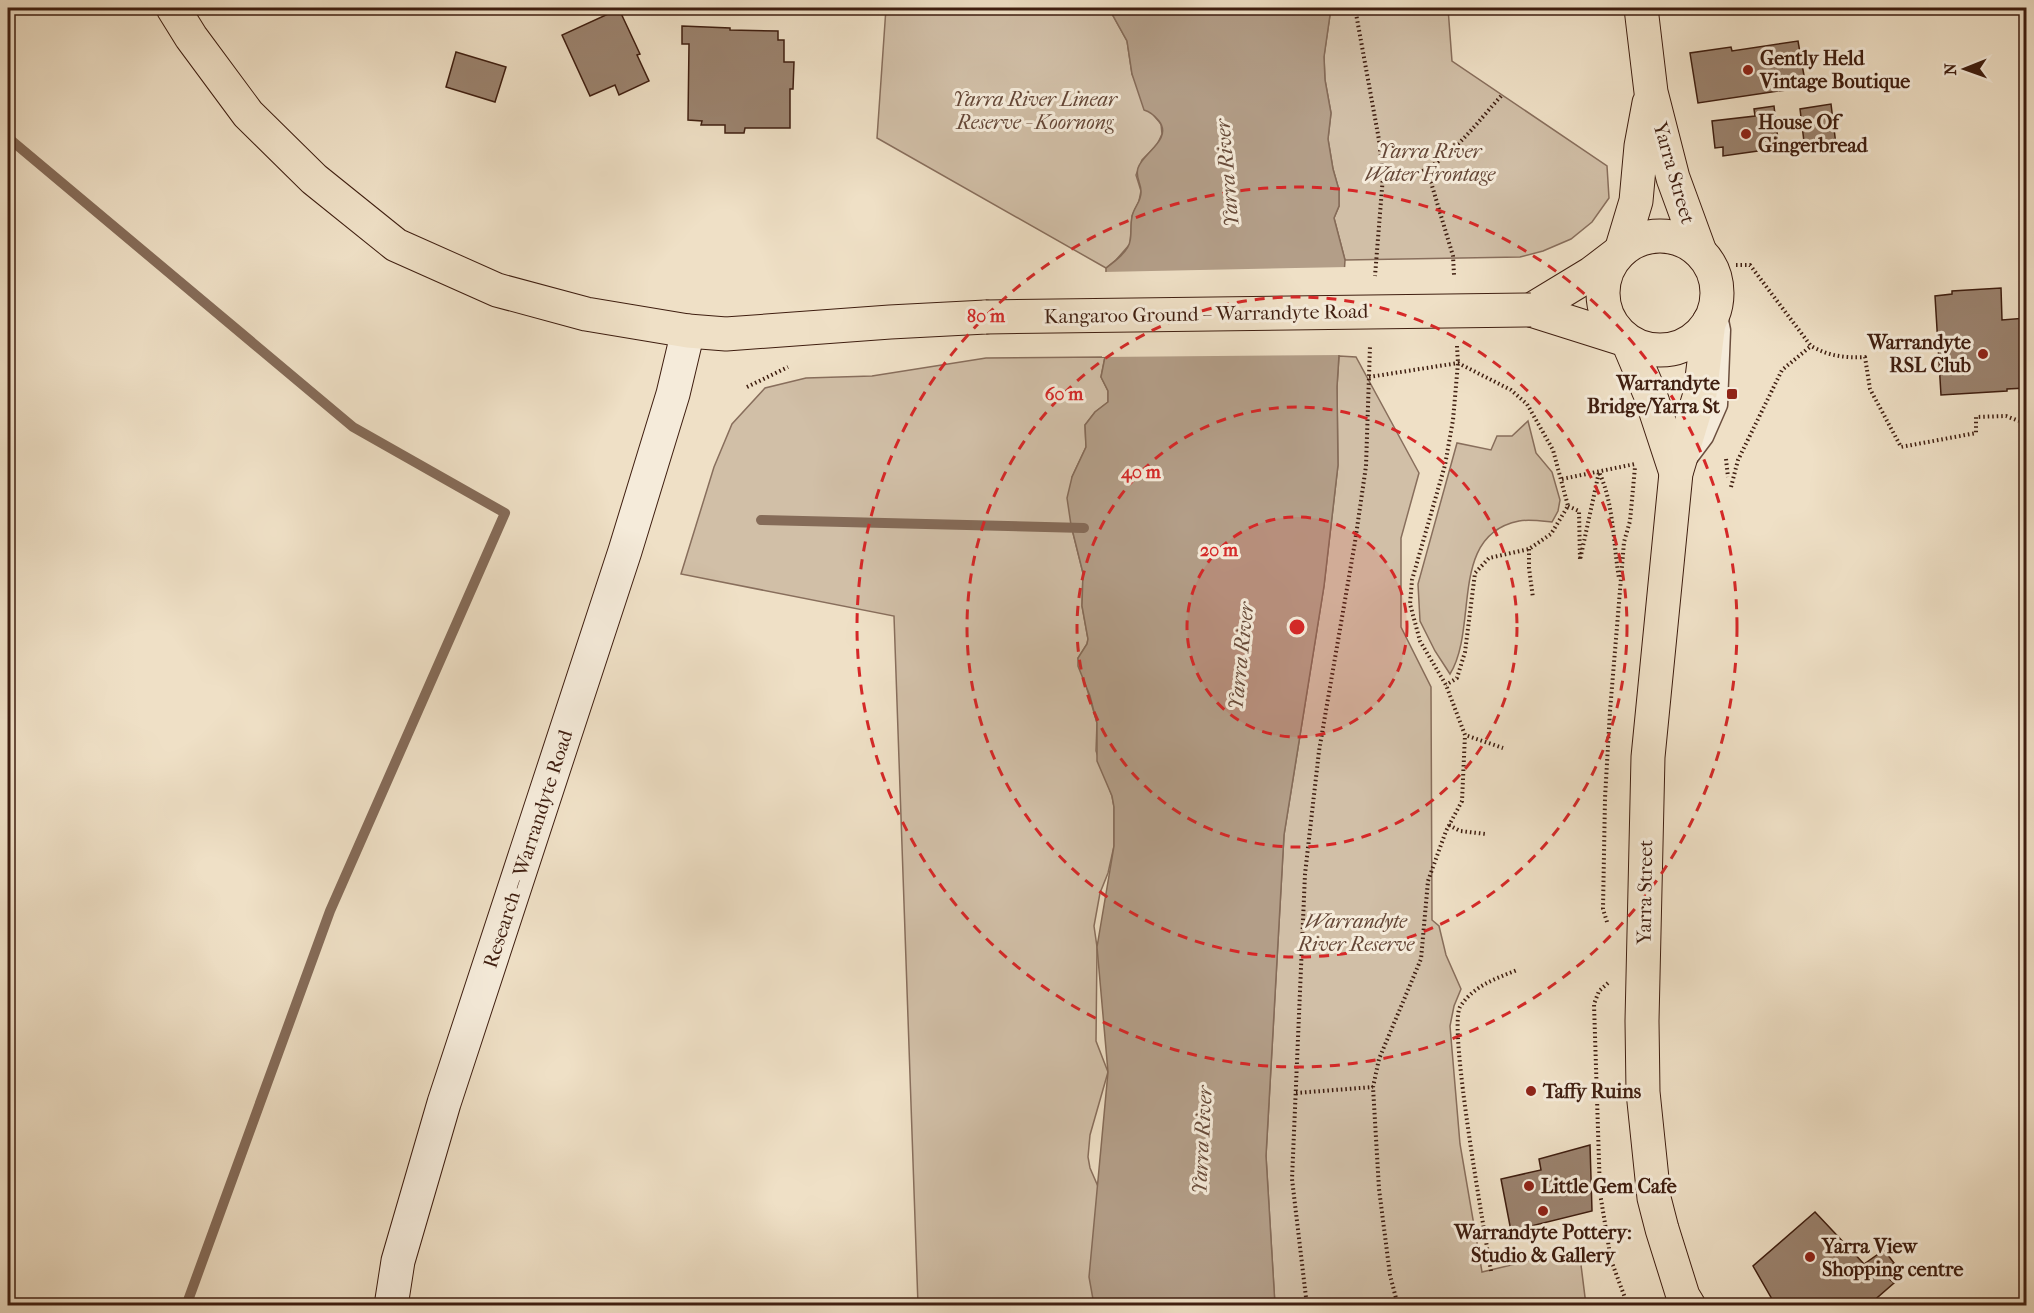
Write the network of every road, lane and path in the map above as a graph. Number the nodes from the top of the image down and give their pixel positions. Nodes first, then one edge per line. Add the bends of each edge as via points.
1 (173, 8) edge
2 (1355, 8) edge
3 (1641, 8) edge
4 (1652, 92) junction
5 (1503, 94) dead end
6 (1428, 169) junction
7 (1383, 176) junction
8 (1619, 252) junction
9 (1700, 252) junction
10 (1736, 265) dead end
11 (1454, 280) dead end
12 (1374, 282) dead end
13 (1531, 310) junction
14 (1713, 312) junction
15 (688, 331) junction
16 (1371, 337) dead end
17 (1457, 339) dead end
18 (1627, 341) junction
19 (1811, 346) junction
20 (1458, 363) junction
21 (1370, 377) junction
22 (2019, 421) dead end
23 (1726, 459) dead end
24 (1635, 464) dead end
25 (1599, 472) junction
26 (1676, 473) junction
27 (1728, 477) dead end
28 (1562, 479) junction
29 (1731, 487) dead end
30 (1568, 506) junction
31 (1529, 549) junction
32 (1620, 585) dead end
33 (1533, 598) dead end
34 (1446, 685) junction
35 (1466, 735) junction
36 (1503, 748) dead end
37 (1449, 825) junction
38 (1486, 834) dead end
39 (1517, 970) dead end
40 (1373, 1087) junction
41 (1296, 1093) junction
42 (1491, 1271) dead end
43 (391, 1305) edge
44 (1307, 1305) edge
45 (1398, 1305) edge
46 (1689, 1305) edge

1 - 15 main road, Kangaroo Ground – Warrandyte Road via 248,114 314,179 396,245 496,290 586,314
2 - 7 path
3 - 4 main road, Yarra Street
4 - 8 main road, Yarra Street via 1641,146 1636,201
4 - 9 main road, Yarra Street via 1672,178
5 - 6 path via 1447,155
6 - 7 path via 1405,178
6 - 11 path via 1454,256
7 - 12 path
8 - 9 main road via 1639,240 1660,235 1682,240
8 - 13 main road
8 - 18 main road via 1606,274 1603,298 1606,314
9 - 14 main road via 1711,267 1716,284
10 - 19 path via 1750,265
13 - 15 main road, Kangaroo Ground – Warrandyte Road, bridge via 986,317 745,333
13 - 18 main road, Kangaroo Ground – Warrandyte Road
14 - 18 main road via 1698,337 1682,346 1664,351 1645,349
14 - 26 main road, Yarra Street via 1700,394
15 - 43 main road, Research – Warrandyte Road via 673,394 621,562 444,1103 398,1261
16 - 21 path
17 - 20 path
18 - 26 main road, Yarra Street via 1650,394
19 - 22 path via 1844,358 1865,357 1870,389 1901,447 1976,433 1976,417 2006,416
19 - 29 path via 1782,370 1738,460
20 - 21 path
20 - 28 path via 1511,390 1527,404 1553,450
20 - 34 path via 1445,465 1412,580 1410,604 1420,641
21 - 41 path via 1366,465 1319,752 1305,874
23 - 27 path
24 - 25 path
25 - 28 path
25 - 30 path via 1580,560 1579,511
25 - 32 path via 1613,525
26 - 46 main road, Yarra Street via 1648,757 1642,1033 1643,1092 1654,1198
28 - 30 path
30 - 31 path via 1551,534
31 - 33 path
31 - 34 path via 1489,558 1475,573 1465,652 1457,678
34 - 35 path
35 - 36 path
35 - 37 path via 1462,801
37 - 38 path via 1460,831
37 - 40 path via 1428,880 1421,959 1379,1059
39 - 42 path via 1475,988 1459,1009 1458,1041
40 - 41 path
40 - 45 path via 1379,1189 1390,1275
41 - 44 path via 1292,1179

